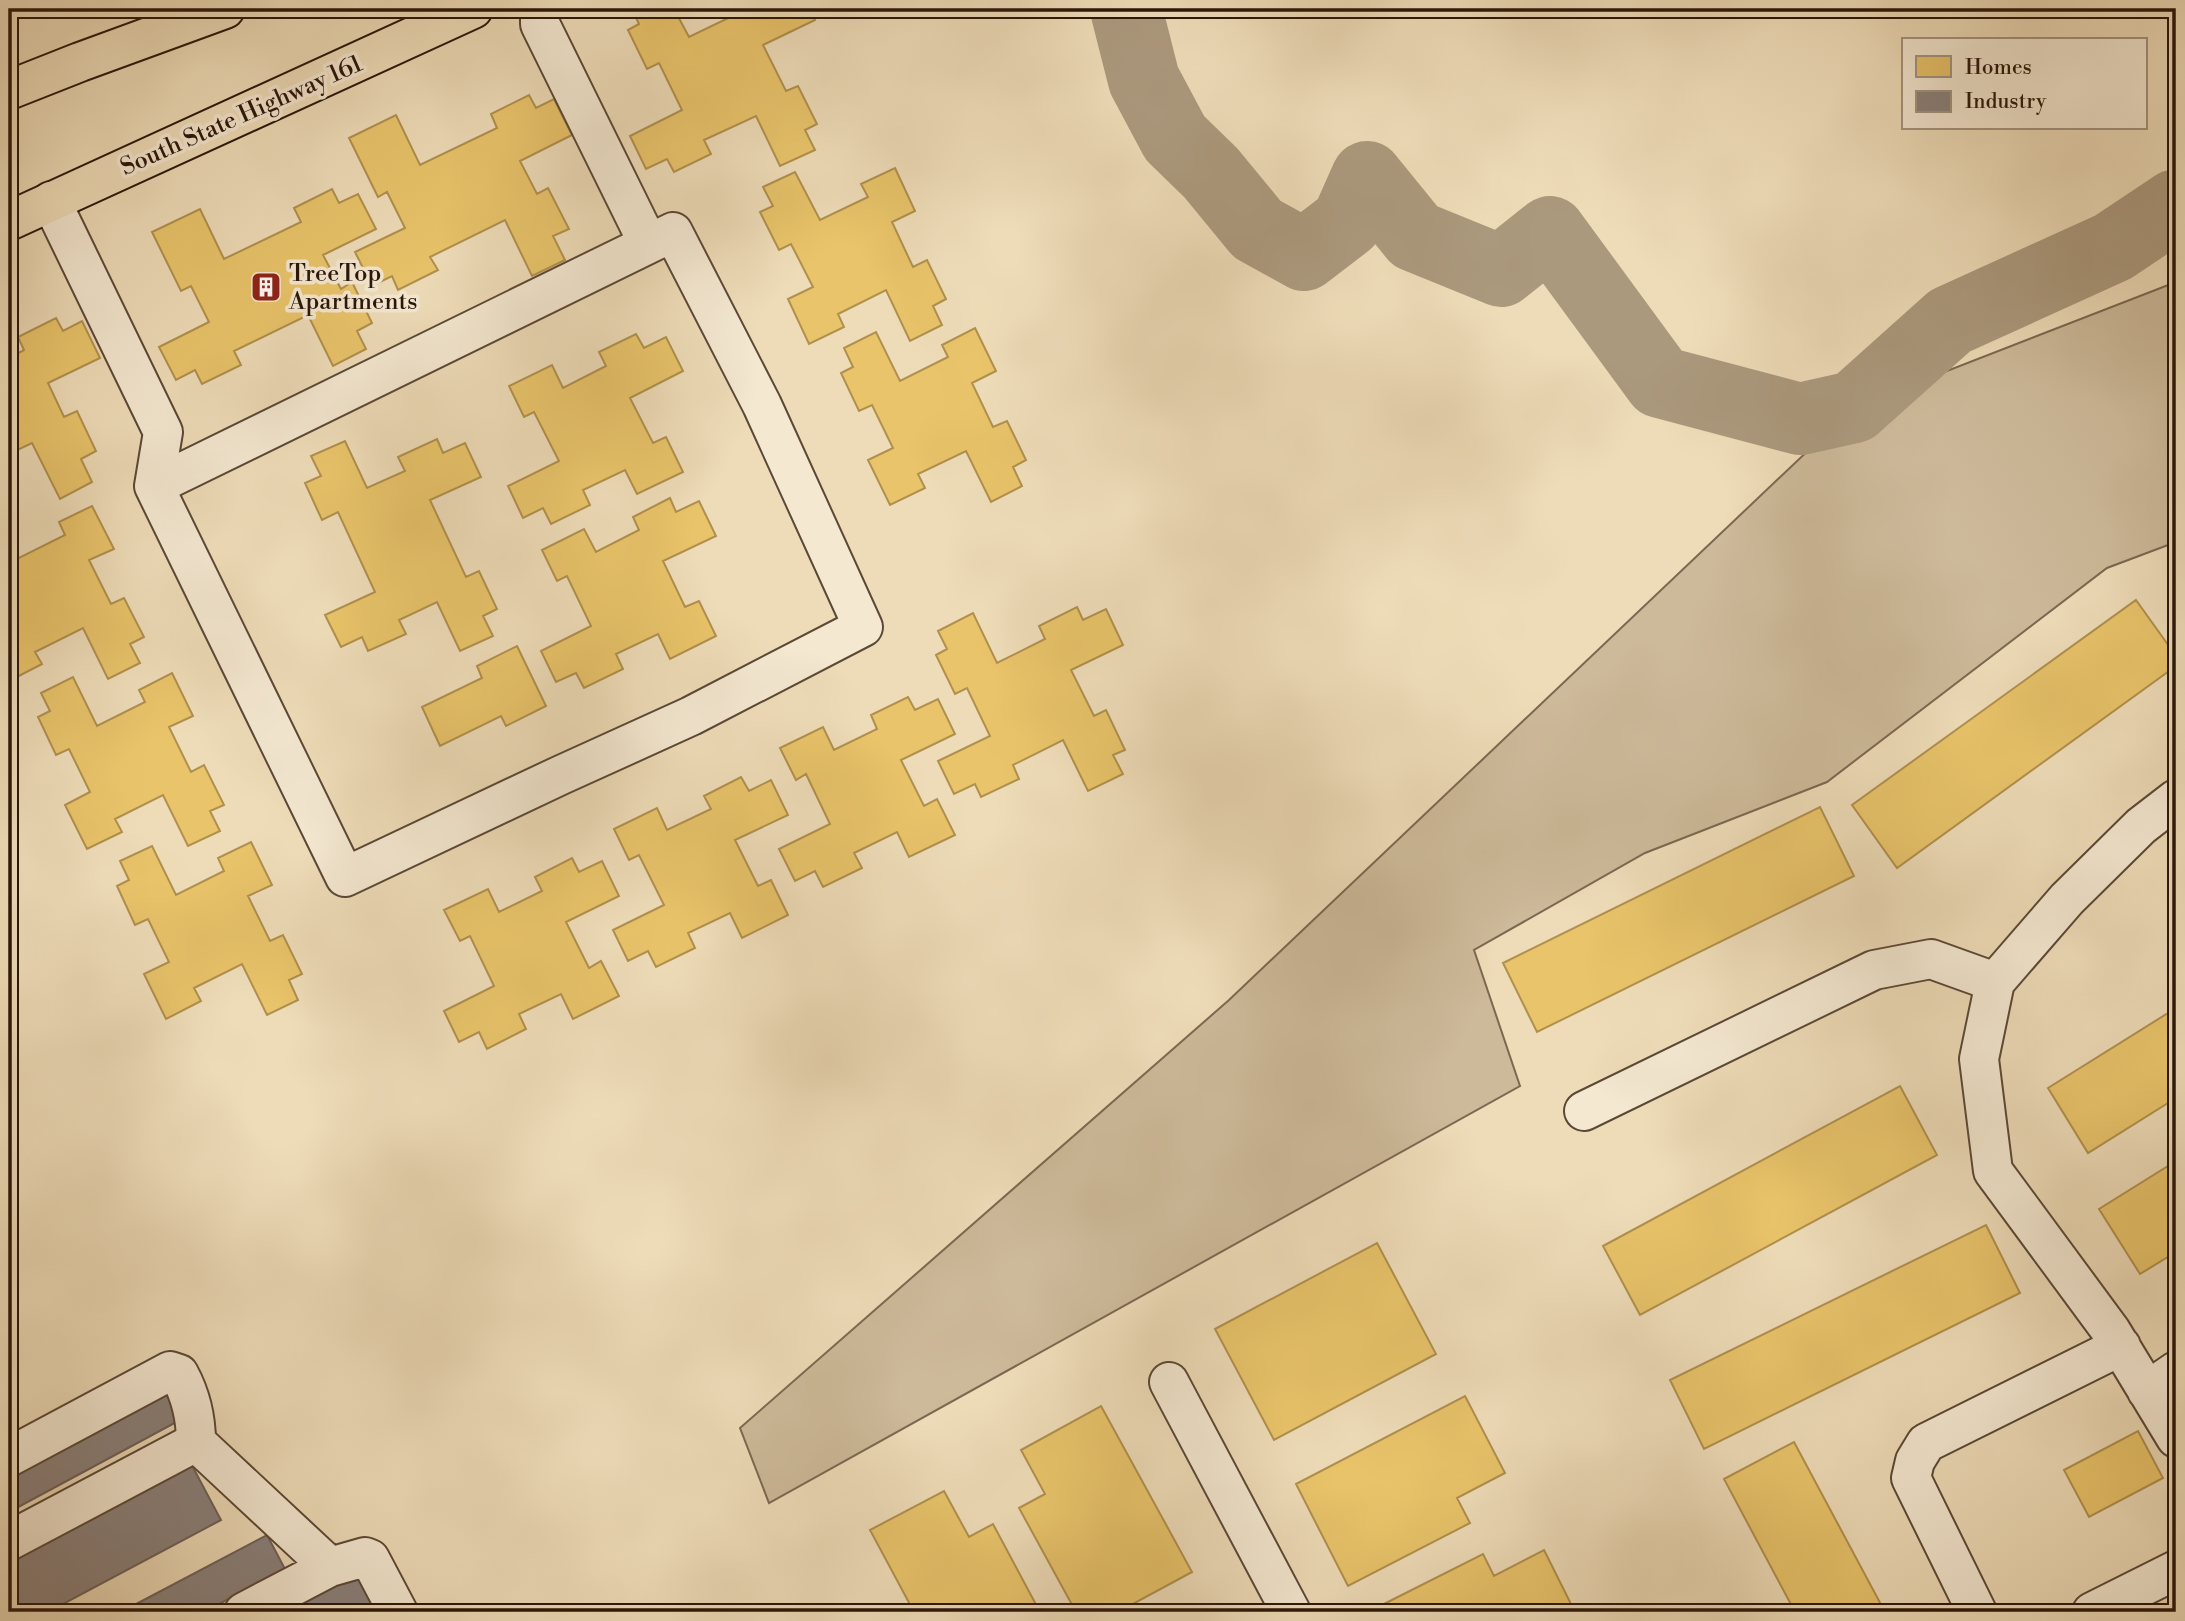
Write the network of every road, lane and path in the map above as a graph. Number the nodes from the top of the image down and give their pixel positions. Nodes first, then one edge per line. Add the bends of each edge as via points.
1 (225, 9) edge
2 (473, 9) edge
3 (540, 9) edge
4 (9, 90) edge
5 (51, 201) junction
6 (9, 221) edge
7 (648, 243) junction
8 (154, 486) junction
9 (2176, 799) edge
10 (1995, 982) junction
11 (1584, 1111) dead end
12 (2121, 1346) junction
13 (2162, 1381) edge
14 (1169, 1382) dead end
15 (2176, 1438) edge
16 (195, 1441) junction
17 (9, 1457) edge
18 (9, 1541) edge
19 (330, 1567) junction
20 (2176, 1570) edge
21 (1284, 1610) edge
22 (244, 1612) edge
23 (398, 1612) edge
24 (1977, 1612) edge
25 (2092, 1612) edge

1 - 4 main road
2 - 5 main road, South State Highway 161
3 - 7 street via 540,24
5 - 6 main road, South State Highway 161
5 - 8 street via 163,432
7 - 8 street
7 - 8 street via 673,232 762,405 863,627 691,716 345,877
9 - 10 street via 2141,826 2067,899
10 - 11 street via 1931,959 1874,970
10 - 12 street via 1979,1059 1993,1171
12 - 13 street
12 - 24 street via 1926,1443 1915,1461 1911,1478
13 - 15 street
14 - 21 street
16 - 17 street via 196,1424 184,1384 179,1374 170,1371
16 - 18 street
16 - 19 street
19 - 22 street
19 - 23 street via 370,1559
20 - 25 street

